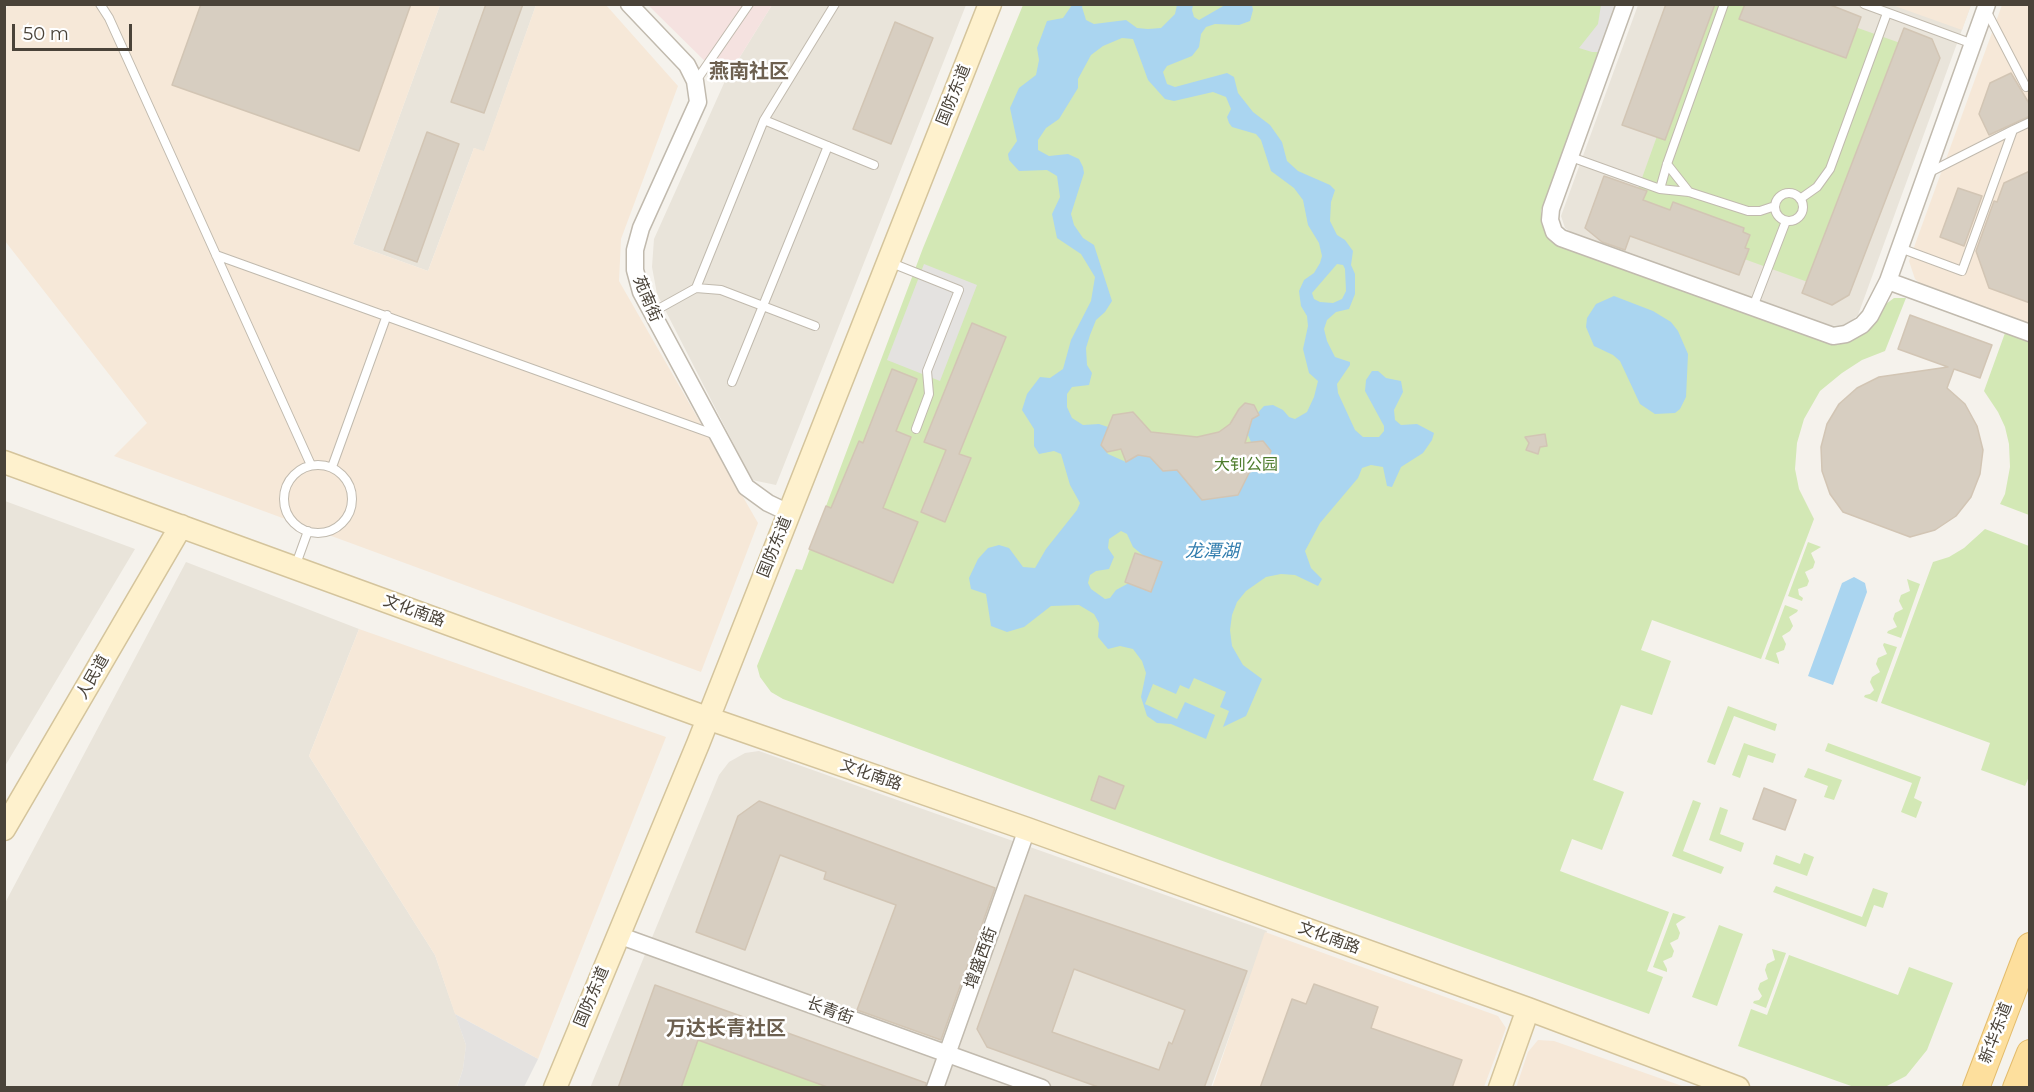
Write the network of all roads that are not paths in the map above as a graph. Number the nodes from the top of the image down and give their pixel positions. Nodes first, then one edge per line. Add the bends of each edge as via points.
1 (100, 4) edge
2 (629, 4) edge
3 (749, 4) edge
4 (835, 4) edge
5 (990, 4) edge
6 (1625, 4) edge
7 (1724, 4) edge
8 (1864, 4) edge
9 (1986, 7) edge
10 (1887, 13) junction
11 (1973, 44) junction
12 (2030, 78) edge
13 (695, 81) junction
14 (2028, 91) edge
15 (764, 120) junction
16 (2030, 122) edge
17 (2013, 130) junction
18 (828, 146) junction
19 (1571, 157) junction
20 (1667, 164) junction
21 (874, 165) dead end
22 (1926, 174) junction
23 (1660, 189) junction
24 (1689, 192) junction
25 (1800, 199) junction
26 (1775, 206) junction
27 (1786, 221) junction
28 (1900, 248) junction
29 (216, 255) junction
30 (888, 262) junction
31 (1887, 281) junction
32 (696, 288) junction
33 (763, 306) junction
34 (1753, 307) junction
35 (651, 313) junction
36 (387, 315) junction
37 (815, 326) dead end
38 (2030, 333) edge
39 (732, 382) dead end
40 (916, 429) dead end
41 (716, 435) junction
42 (4, 462) edge
43 (310, 465) junction
44 (332, 467) junction
45 (789, 513) junction
46 (181, 526) junction
47 (308, 531) junction
48 (295, 568) junction
49 (707, 718) junction
50 (4, 829) edge
51 (1027, 830) junction
52 (618, 935) junction
53 (2030, 946) edge
54 (1528, 1009) junction
55 (947, 1053) junction
56 (2030, 1053) edge
57 (555, 1088) edge
58 (927, 1088) edge
59 (935, 1088) edge
60 (944, 1088) edge
61 (1042, 1088) edge
62 (1500, 1088) edge
63 (1738, 1088) edge
64 (1976, 1088) edge
65 (2016, 1088) edge

1 - 29 lane
2 - 13 street via 687,65
3 - 13 lane
4 - 15 lane
5 - 30 street, 国防东道
6 - 19 street
7 - 20 lane
8 - 10 lane
9 - 11 street
9 - 14 lane
10 - 11 lane
10 - 25 lane via 1830,169 1817,187
11 - 22 street
12 - 14 lane
13 - 35 street, 苑南街 via 698,102 641,228 635,250 635,270
15 - 18 lane
15 - 32 lane
16 - 17 lane
17 - 22 lane
17 - 28 lane via 1962,271
18 - 21 lane
18 - 33 lane
19 - 23 lane
19 - 34 street via 1551,209 1554,232 1561,238
20 - 23 lane
20 - 24 lane
22 - 28 street
23 - 24 lane
24 - 26 lane via 1748,211
25 - 26 lane via 1788,193 1779,197
25 - 27 lane via 1801,215
26 - 27 lane via 1779,217
27 - 34 lane
28 - 31 street
29 - 36 lane
29 - 43 lane
30 - 40 lane via 959,290 927,371 929,394
30 - 45 street, 国防东道
31 - 34 street via 1870,316 1846,334 1833,336
31 - 38 street
32 - 33 lane via 721,290
32 - 35 lane
33 - 37 lane
33 - 39 lane
35 - 41 street, 苑南街
36 - 41 lane
36 - 44 lane
41 - 45 street, 苑南街 via 746,487
42 - 46 street, 文化南路
43 - 44 lane
43 - 47 lane via 292,477 284,498 290,519
44 - 47 lane via 348,483 351,505 347,516 330,530
45 - 49 street, 国防东道
46 - 48 street, 文化南路
46 - 50 street, 人民道
47 - 48 lane
48 - 49 street, 文化南路
49 - 51 street, 文化南路
49 - 52 street, 国防东道
51 - 54 street, 文化南路
51 - 55 street, 增盛西街
52 - 55 street, 长青街
52 - 57 street, 国防东道
53 - 64 main road, 新华东道
54 - 62 street
54 - 63 street, 文化南路
55 - 58 street via 936,1064
55 - 59 street, 增盛西街
55 - 60 street via 952,1065
55 - 61 street, 长青街
56 - 65 main road

